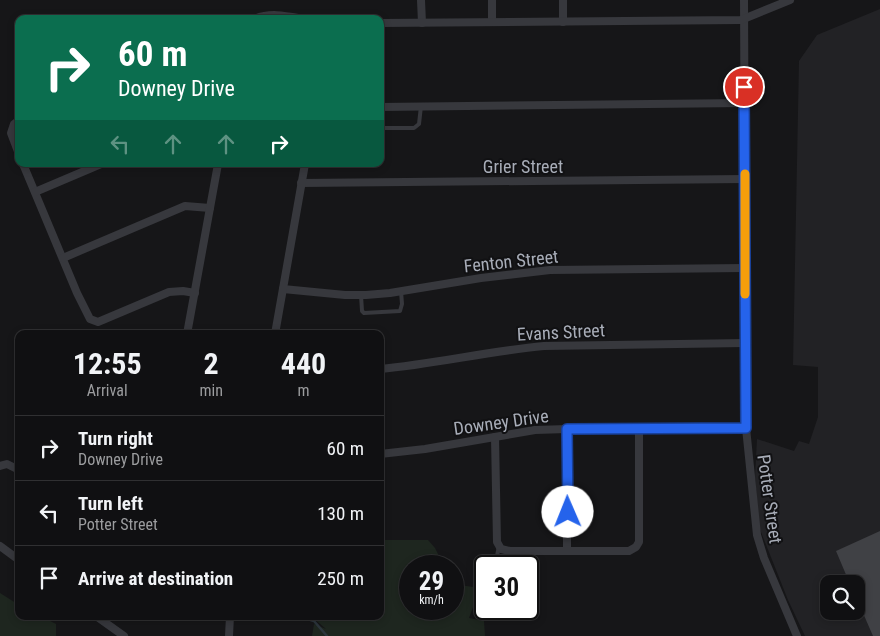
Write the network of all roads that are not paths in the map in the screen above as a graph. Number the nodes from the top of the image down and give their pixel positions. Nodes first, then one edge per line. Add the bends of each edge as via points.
1 (421, 0) edge
2 (492, 0) edge
3 (563, 0) edge
4 (744, 0) edge
5 (790, 0) edge
6 (267, 15) edge
7 (281, 15) edge
8 (743, 19) junction
9 (492, 22) junction
10 (563, 22) junction
11 (384, 23) edge
12 (422, 23) junction
13 (744, 104) junction
14 (421, 106) junction
15 (384, 108) edge
16 (15, 124) edge
17 (384, 128) edge
18 (15, 144) edge
19 (24, 167) edge
20 (94, 167) edge
21 (217, 167) edge
22 (305, 167) edge
23 (745, 179) junction
24 (302, 183) junction
25 (35, 192) junction
26 (210, 208) junction
27 (63, 258) junction
28 (744, 268) junction
29 (283, 289) junction
30 (401, 291) junction
31 (194, 293) junction
32 (361, 295) junction
33 (188, 330) edge
34 (276, 330) edge
35 (746, 343) junction
36 (384, 368) edge
37 (639, 428) junction
38 (746, 428) junction
39 (567, 429) junction
40 (495, 437) junction
41 (384, 454) edge
42 (3, 465) edge
43 (15, 469) edge
44 (0, 546) edge
45 (499, 546) junction
46 (567, 551) junction
47 (497, 555) edge
48 (15, 557) edge
49 (102, 620) edge
50 (230, 620) edge
51 (124, 636) edge
52 (229, 636) edge
53 (797, 636) edge

1 - 12 street
2 - 9 street
3 - 10 street
4 - 8 street, Potter Street
5 - 8 street
6 - 7 street
8 - 10 street
8 - 13 street, Potter Street
9 - 10 street
9 - 12 street
11 - 12 street
13 - 14 street
13 - 23 street, Potter Street
14 - 15 street
14 - 17 lane via 419,124 414,128
16 - 18 street via 11,129
19 - 25 street
20 - 25 street
21 - 26 street
22 - 24 street
23 - 24 street, Grier Street
23 - 28 street, Potter Street
24 - 29 street
25 - 27 street
26 - 27 street via 186,206
26 - 31 street
27 - 31 street via 90,319 98,322 169,292
28 - 30 street, Fenton Street via 550,270
28 - 35 street, Potter Street
29 - 32 street, Fenton Street
29 - 34 street
30 - 32 street, Fenton Street
30 - 32 lane via 402,308 392,311 364,313
31 - 33 street
35 - 36 street, Evans Street via 544,346
35 - 38 street, Potter Street
37 - 38 street, Downey Drive
37 - 39 street, Downey Drive
37 - 46 street via 639,542 629,551
38 - 53 street, Potter Street via 757,535
39 - 40 street, Downey Drive via 535,430
39 - 46 street
40 - 41 street, Downey Drive
40 - 45 street
42 - 43 street
44 - 48 street
45 - 46 street via 510,551
45 - 47 lane
49 - 51 street
50 - 52 street

